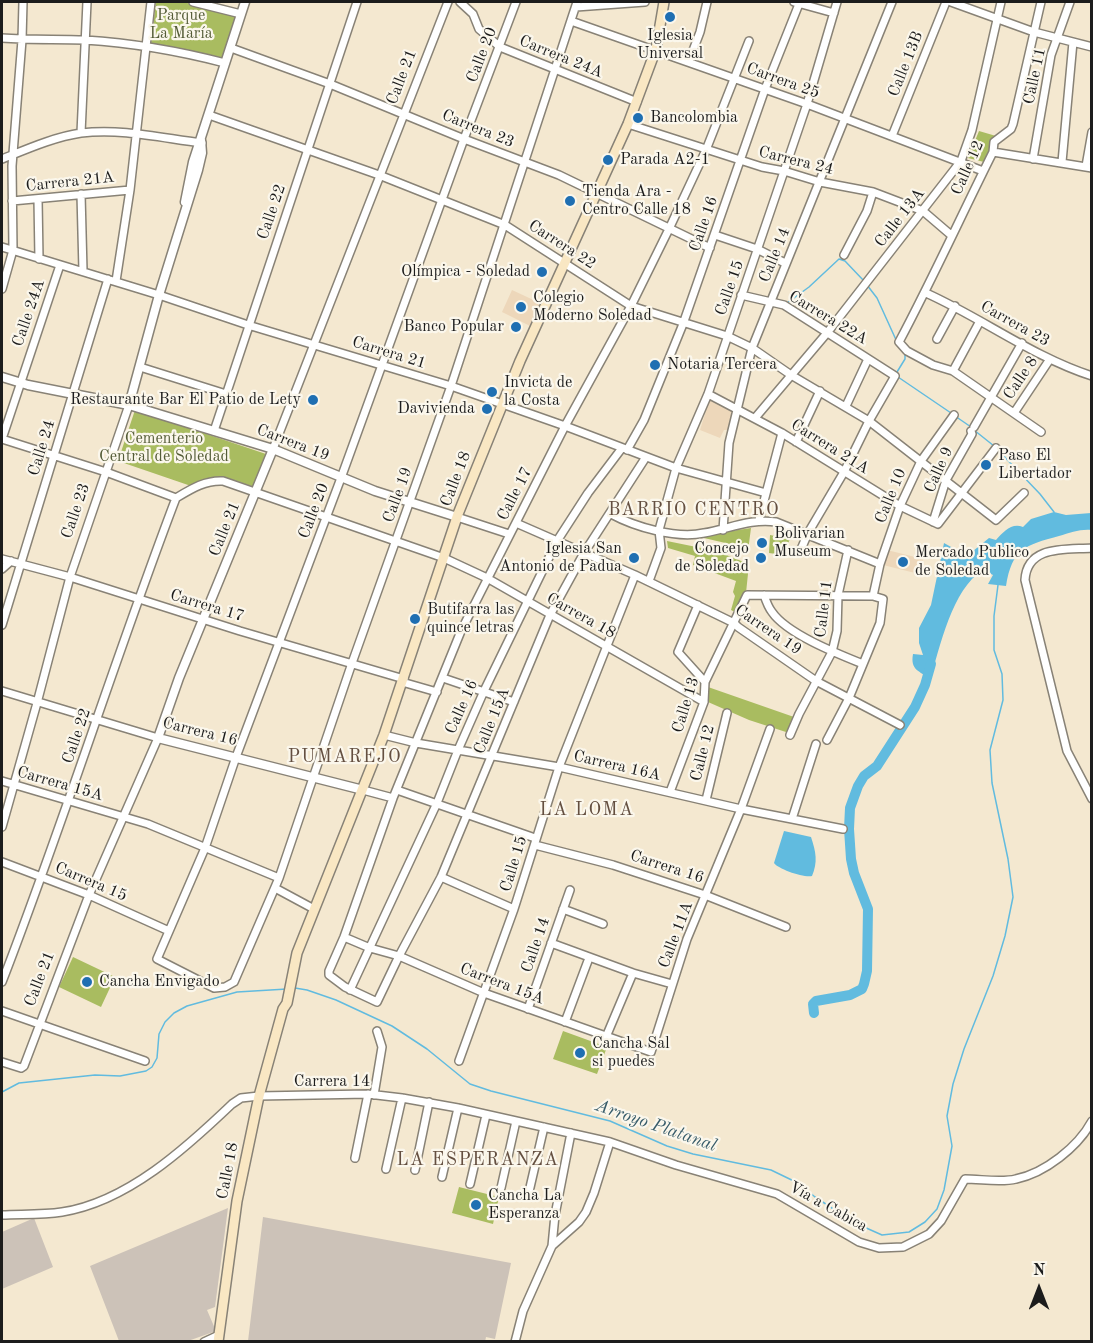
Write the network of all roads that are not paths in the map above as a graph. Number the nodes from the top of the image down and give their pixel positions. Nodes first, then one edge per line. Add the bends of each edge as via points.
1 (23, 2) edge
2 (87, 2) edge
3 (151, 2) edge
4 (193, 2) edge
5 (244, 2) edge
6 (357, 2) edge
7 (448, 2) edge
8 (460, 2) edge
9 (516, 2) edge
10 (645, 2) edge
11 (664, 2) edge
12 (707, 2) edge
13 (837, 2) edge
14 (892, 2) edge
15 (946, 2) edge
16 (951, 2) edge
17 (1001, 2) edge
18 (1041, 2) edge
19 (1070, 2) edge
20 (797, 3) edge
21 (576, 4) edge
22 (834, 13) junction
23 (241, 14) junction
24 (997, 20) junction
25 (571, 21) junction
26 (1034, 32) junction
27 (2, 38) edge
28 (1058, 38) junction
29 (22, 40) junction
30 (85, 40) junction
31 (749, 41) dead end
32 (1073, 42) junction
33 (147, 46) junction
34 (500, 47) junction
35 (1092, 47) edge
36 (231, 48) junction
37 (656, 49) junction
38 (688, 61) junction
39 (225, 63) junction
40 (555, 69) junction
41 (735, 78) junction
42 (330, 84) junction
43 (765, 89) junction
44 (637, 102) junction
45 (807, 104) junction
46 (404, 113) junction
47 (209, 115) junction
48 (846, 118) junction
49 (628, 124) junction
50 (1092, 132) edge
51 (81, 133) junction
52 (135, 133) junction
53 (892, 136) junction
54 (464, 139) junction
55 (201, 142) junction
56 (307, 150) junction
57 (706, 150) junction
58 (993, 152) junction
59 (13, 155) junction
60 (2, 159) edge
61 (1033, 159) junction
62 (741, 160) junction
63 (961, 161) junction
64 (525, 162) junction
65 (1062, 162) junction
66 (1089, 167) edge
67 (784, 171) junction
68 (983, 171) junction
69 (379, 175) junction
70 (820, 182) junction
71 (130, 190) junction
72 (597, 192) junction
73 (873, 192) junction
74 (81, 194) junction
75 (38, 199) junction
76 (443, 200) junction
77 (12, 201) junction
78 (923, 211) junction
79 (505, 225) junction
80 (669, 230) junction
81 (715, 235) junction
82 (951, 235) junction
83 (2, 247) edge
84 (710, 248) junction
85 (757, 249) junction
86 (13, 250) junction
87 (844, 255) dead end
88 (39, 259) junction
89 (564, 262) junction
90 (785, 263) junction
91 (60, 265) junction
92 (83, 271) junction
93 (112, 280) junction
94 (2, 289) edge
95 (926, 293) junction
96 (159, 295) junction
97 (741, 295) junction
98 (771, 302) junction
99 (631, 306) junction
100 (955, 306) junction
101 (980, 321) junction
102 (683, 324) junction
103 (248, 326) junction
104 (827, 333) junction
105 (728, 336) junction
106 (937, 339) dead end
107 (1022, 343) junction
108 (313, 344) junction
109 (752, 348) junction
110 (868, 359) junction
111 (1050, 359) junction
112 (383, 365) junction
113 (141, 367) junction
114 (953, 371) junction
115 (791, 375) junction
116 (1092, 376) edge
117 (2, 377) edge
118 (2, 383) edge
119 (22, 385) junction
120 (451, 386) junction
121 (820, 392) junction
122 (74, 393) junction
123 (226, 394) junction
124 (708, 394) junction
125 (991, 396) junction
126 (501, 404) junction
127 (129, 405) junction
128 (846, 406) junction
129 (736, 408) junction
130 (1014, 413) junction
131 (954, 415) dead end
132 (755, 418) junction
133 (869, 421) junction
134 (565, 426) junction
135 (214, 431) junction
136 (1041, 432) dead end
137 (782, 433) junction
138 (2, 439) edge
139 (796, 442) junction
140 (996, 448) dead end
141 (273, 449) junction
142 (625, 449) junction
143 (54, 455) junction
144 (646, 457) junction
145 (921, 461) junction
146 (676, 468) junction
147 (106, 472) junction
148 (844, 472) junction
149 (341, 478) junction
150 (946, 480) junction
151 (725, 483) junction
152 (256, 492) junction
153 (766, 493) junction
154 (962, 493) junction
155 (1024, 493) dead end
156 (176, 498) junction
157 (410, 503) junction
158 (900, 506) junction
159 (610, 514) junction
160 (326, 517) junction
161 (457, 517) junction
162 (759, 520) junction
163 (516, 523) junction
164 (936, 523) junction
165 (659, 530) junction
166 (723, 530) junction
167 (808, 533) junction
168 (509, 534) junction
169 (556, 541) junction
170 (395, 542) junction
171 (802, 547) dead end
172 (1092, 548) edge
173 (848, 550) junction
174 (585, 553) junction
175 (444, 558) junction
176 (2, 559) edge
177 (10, 561) junction
178 (21, 564) junction
179 (880, 564) junction
180 (2, 569) edge
181 (635, 575) junction
182 (70, 577) junction
183 (487, 578) junction
184 (649, 581) junction
185 (764, 595) junction
186 (838, 595) junction
187 (873, 596) junction
188 (138, 598) junction
189 (528, 602) junction
190 (698, 605) junction
191 (550, 615) junction
192 (204, 619) junction
193 (734, 623) junction
194 (2, 625) edge
195 (279, 642) junction
196 (607, 646) junction
197 (832, 652) junction
198 (352, 663) junction
199 (863, 664) junction
200 (443, 678) junction
201 (403, 681) junction
202 (816, 681) junction
203 (705, 682) junction
204 (2, 691) edge
205 (484, 691) junction
206 (437, 692) junction
207 (849, 698) junction
208 (514, 702) junction
209 (704, 702) junction
210 (37, 703) junction
211 (727, 713) dead end
212 (97, 721) junction
213 (900, 725) dead end
214 (770, 729) dead end
215 (384, 735) junction
216 (790, 735) dead end
217 (158, 738) junction
218 (827, 740) dead end
219 (416, 744) junction
220 (816, 744) dead end
221 (458, 750) junction
222 (493, 756) junction
223 (236, 757) junction
224 (559, 767) junction
225 (313, 776) junction
226 (2, 781) edge
227 (13, 785) junction
228 (363, 790) junction
229 (397, 790) junction
230 (670, 792) junction
231 (393, 798) junction
232 (1092, 799) edge
233 (69, 800) junction
234 (706, 800) junction
235 (437, 803) junction
236 (741, 809) junction
237 (468, 814) junction
238 (124, 816) junction
239 (792, 819) junction
240 (2, 827) edge
241 (843, 829) dead end
242 (535, 842) junction
243 (205, 848) junction
244 (2, 862) edge
245 (43, 877) junction
246 (279, 878) junction
247 (441, 878) junction
248 (275, 888) junction
249 (570, 890) dead end
250 (89, 895) junction
251 (705, 896) junction
252 (314, 909) junction
253 (514, 909) junction
254 (563, 909) junction
255 (603, 924) dead end
256 (786, 927) dead end
257 (169, 931) junction
258 (344, 937) junction
259 (551, 943) junction
260 (370, 948) junction
261 (399, 956) junction
262 (589, 958) junction
263 (158, 960) joint
264 (633, 973) junction
265 (2, 982) edge
266 (672, 984) junction
267 (350, 990) junction
268 (484, 993) junction
269 (528, 1009) junction
270 (2, 1011) edge
271 (565, 1022) junction
272 (40, 1023) junction
273 (376, 1031) dead end
274 (606, 1037) junction
275 (651, 1052) joint
276 (145, 1060) dead end
277 (459, 1061) dead end
278 (2, 1062) edge
279 (371, 1095) junction
280 (259, 1096) junction
281 (402, 1098) junction
282 (429, 1102) junction
283 (458, 1108) junction
284 (486, 1114) junction
285 (516, 1121) junction
286 (1092, 1121) edge
287 (544, 1127) junction
288 (571, 1133) junction
289 (610, 1142) junction
290 (355, 1158) dead end
291 (386, 1169) dead end
292 (415, 1170) dead end
293 (442, 1177) dead end
294 (470, 1184) dead end
295 (501, 1188) dead end
296 (528, 1196) dead end
297 (2, 1215) edge
298 (552, 1246) junction
299 (219, 1338) edge
300 (204, 1341) edge
301 (515, 1341) edge

1 - 29 street
2 - 30 street
3 - 33 street, Calle 24
4 - 23 street
5 - 23 street, Calle 23
6 - 42 street, Calle 22
7 - 46 street, Calle 21
8 - 34 street, Carrera 24A via 473,14 479,29
9 - 34 street, Calle 20
10 - 21 street
11 - 37 main road, Calle 18
12 - 38 street
13 - 22 street, Calle 15
14 - 48 street, Calle 14
15 - 53 street, Calle 13B
16 - 24 street
17 - 24 street, Calle 13A
18 - 26 street, Calle 12
19 - 28 street, Calle 11
20 - 22 street
20 - 43 street, Calle 16
21 - 25 street, Calle 19
22 - 45 street, Calle 15
23 - 36 street, Calle 23
24 - 26 street
24 - 63 street, Calle 13A
25 - 37 street, Carrera 25
25 - 40 street, Calle 19
26 - 28 street
26 - 58 street, Calle 12 via 1013,124 994,142
27 - 29 street
28 - 32 street
28 - 61 street, Calle 11 via 1051,55
29 - 30 street
29 - 59 street
30 - 33 street
30 - 51 street
31 - 41 street, Calle 17
32 - 35 street
32 - 65 street
33 - 39 street
33 - 52 street, Calle 24
34 - 40 street, Carrera 24A
34 - 54 street, Calle 20
36 - 39 street, Calle 23
36 - 42 street, Carrera 23
37 - 38 street, Carrera 25
37 - 44 main road, Calle 18
38 - 41 street, Carrera 25
39 - 47 street, Calle 23
40 - 44 street, Carrera 24A
40 - 64 street, Calle 19
41 - 43 street, Carrera 25
41 - 57 street, Calle 17
42 - 46 street, Carrera 23
42 - 56 street, Calle 22
43 - 45 street, Carrera 25
43 - 62 street, Calle 16
44 - 49 main road, Calle 18
45 - 48 street, Carrera 25
45 - 67 street, Calle 15
46 - 54 street, Carrera 23
46 - 69 street, Calle 21
47 - 55 street, Calle 23
47 - 56 street, Carrera 22
48 - 53 street, Carrera 25
48 - 70 street, Calle 14
49 - 57 street, Carrera 24
49 - 72 main road, Calle 18
50 - 66 street
51 - 52 street
51 - 59 street
52 - 55 street
52 - 71 street, Calle 24
53 - 63 street, Carrera 25
54 - 64 street, Carrera 23
54 - 76 street, Calle 20
55 - 96 street, Calle 23 via 198,170
56 - 69 street, Carrera 22
56 - 103 street, Calle 22
57 - 62 street, Carrera 24
57 - 80 street, Calle 17
58 - 61 street
58 - 68 street, Calle 12
59 - 60 street
59 - 77 street
61 - 65 street
62 - 67 street, Carrera 24
62 - 81 street, Calle 16
63 - 68 street, Carrera 25
63 - 78 street, Calle 13A
64 - 72 street, Carrera 23
64 - 79 street, Calle 19
65 - 66 street
67 - 70 street, Carrera 24
67 - 85 street, Calle 15
68 - 82 street, Calle 12
69 - 76 street, Carrera 22
69 - 108 street, Calle 21
70 - 73 street, Carrera 24
70 - 90 street, Calle 14
71 - 74 street, Carrera 21A
71 - 93 street, Calle 24
72 - 80 street, Carrera 23
72 - 89 main road, Calle 18
73 - 78 street, Carrera 24
73 - 87 street
74 - 75 street, Carrera 21A
74 - 92 street
75 - 77 street, Carrera 21A
75 - 88 street
76 - 79 street, Carrera 22
76 - 112 street, Calle 20
77 - 86 street
78 - 82 street, Carrera 24
78 - 104 street, Calle 13A
79 - 89 street, Carrera 22
79 - 120 street, Calle 19
80 - 84 street, Carrera 23
80 - 99 street, Calle 17
81 - 84 street, Calle 16
81 - 85 street
82 - 95 street, Calle 12
83 - 86 street, Carrera 21
84 - 102 street, Calle 16
85 - 90 street
85 - 97 street, Calle 15
86 - 88 street, Carrera 21
86 - 94 street
88 - 91 street, Carrera 21
89 - 99 street, Carrera 22
89 - 126 main road, Calle 18
90 - 98 street, Calle 14
91 - 92 street, Carrera 21
91 - 119 street, Calle 24A
92 - 93 street, Carrera 21
93 - 96 street, Carrera 21
93 - 122 street, Calle 24
95 - 100 street, Carrera 23
95 - 114 street, Calle 12 via 899,342 933,365
96 - 103 street, Carrera 21
96 - 113 street, Calle 23
97 - 98 street, Carrera 22A
97 - 105 street, Calle 15
98 - 104 street, Carrera 22A via 784,305
98 - 109 street, Calle 14
99 - 102 street, Carrera 22
99 - 134 street, Calle 17
100 - 101 street, Carrera 23
100 - 106 street
101 - 107 street, Carrera 23
101 - 114 street
102 - 105 street, Carrera 22
102 - 142 street, Calle 16 via 644,420
103 - 108 street, Carrera 21
103 - 123 street, Calle 22
104 - 110 street, Carrera 22A
104 - 115 street, Calle 13A
105 - 109 street, Carrera 22
105 - 124 street, Calle 15
107 - 111 street, Carrera 23
107 - 125 street, Calle 9
108 - 112 street, Carrera 21
108 - 141 street, Calle 21
109 - 115 street, Carrera 22
109 - 129 street, Calle 14
110 - 128 street
110 - 133 street, Carrera 22A via 895,376
111 - 116 street, Carrera 23
111 - 130 street, Calle 8
112 - 120 street, Carrera 21
112 - 149 street, Calle 20
113 - 123 street
113 - 127 street, Calle 23
114 - 125 street
115 - 121 street, Carrera 22
115 - 132 street, Calle 13A
117 - 119 street, Carrera 19
118 - 119 street, Carrera 19
119 - 122 street, Carrera 19
119 - 138 street, Calle 24A
120 - 126 street, Carrera 21
120 - 157 street, Calle 19
121 - 128 street, Carrera 22
121 - 139 street
122 - 127 street, Carrera 19
122 - 143 street, Calle 24
123 - 135 street, Calle 22
124 - 129 street, Carrera 21A
124 - 146 street, Calle 15
125 - 130 street
125 - 150 street, Calle 9
126 - 134 street, Carrera 21
126 - 161 main road, Calle 18
127 - 135 street, Carrera 19
127 - 147 street, Calle 23
128 - 133 street, Carrera 22
129 - 132 street, Carrera 21A
129 - 151 street, Calle 14
130 - 136 street
131 - 145 street, Calle 10
132 - 137 street, Carrera 21A
133 - 145 street, Carrera 22
133 - 148 street
134 - 142 street, Carrera 21
134 - 163 street, Calle 17
135 - 141 street, Carrera 19
137 - 139 street, Carrera 21A
137 - 153 street
138 - 143 street
139 - 148 street, Carrera 21A
140 - 154 street
141 - 149 street, Carrera 19
141 - 152 street, Calle 21
142 - 144 street, Carrera 21
142 - 169 street, Calle 16 via 588,493
143 - 147 street
143 - 178 street, Calle 24
144 - 146 street, Carrera 21
144 - 159 street, Calle 15A
145 - 150 street, Carrera 22
145 - 158 street, Calle 10
146 - 151 street, Carrera 21
146 - 165 street, Calle 15
147 - 156 street
147 - 182 street, Calle 23
148 - 158 street, Carrera 21A
148 - 167 street
149 - 157 street, Carrera 19
149 - 160 street, Calle 20
150 - 154 street, Carrera 22
150 - 164 street, Calle 9
151 - 153 street, Carrera 21
151 - 166 street, Calle 14
152 - 156 street, Carrera 18 via 213,480
152 - 160 street, Carrera 18
152 - 192 street, Calle 21
153 - 162 street
154 - 155 street, Carrera 22 via 996,520
154 - 164 street
156 - 188 street, Calle 22
157 - 161 street, Carrera 19
157 - 170 street, Calle 19
158 - 164 street, Carrera 21A
158 - 179 street, Calle 10
159 - 165 street via 630,524
159 - 174 street, Calle 15A
160 - 170 street, Carrera 18
160 - 195 street, Calle 20
161 - 168 street, Carrera 19
161 - 175 main road, Calle 18
162 - 166 street
162 - 167 street
163 - 168 street, Calle 17
163 - 169 street, Carrera 19
165 - 166 street via 701,534
165 - 184 street, Calle 15 via 660,548
167 - 171 street
167 - 173 street
168 - 183 street, Calle 17
169 - 174 street, Carrera 19
169 - 189 street, Calle 16
170 - 175 street, Carrera 18
170 - 198 street, Calle 19
172 - 232 street via 1050,550 1028,563 1025,580 1067,751
173 - 179 street
173 - 186 street, Calle 11
174 - 181 street, Carrera 19
174 - 191 street, Calle 15A
175 - 183 street, Carrera 18
175 - 201 main road, Calle 18
176 - 177 street, Carrera 17
177 - 178 street, Carrera 17
177 - 180 street
178 - 182 street, Carrera 17
178 - 194 street, Calle 24
179 - 187 street, Calle 10
181 - 184 street, Carrera 19
181 - 196 street, Calle 15
182 - 188 street, Carrera 17
182 - 210 street, Calle 23
183 - 189 street, Carrera 18
183 - 200 street, Calle 17
184 - 190 street, Carrera 19
185 - 186 street
185 - 193 street, Calle 13 via 747,595
185 - 197 street via 776,617
186 - 187 street
186 - 197 street, Calle 11
187 - 199 street via 883,599 882,618
188 - 192 street, Carrera 17
188 - 212 street, Calle 22
189 - 191 street, Carrera 18
189 - 205 street, Calle 16
190 - 193 street, Carrera 19
190 - 203 street via 678,652
191 - 196 street, Carrera 18
191 - 208 street, Calle 15A
192 - 195 street, Carrera 17
192 - 217 street, Calle 21
193 - 202 street, Carrera 19
193 - 203 street, Calle 13
195 - 198 street, Carrera 17
195 - 223 street, Calle 20
196 - 209 street, Carrera 18
196 - 224 street, Calle 15
197 - 199 street
197 - 202 street, Calle 11
198 - 201 street, Carrera 17
198 - 225 street, Calle 19
199 - 207 street
200 - 205 street
200 - 206 street, Calle 17
201 - 206 street, Carrera 17
201 - 215 main road, Calle 18
202 - 207 street, Carrera 19
202 - 216 street, Calle 11
203 - 209 street, Calle 13
204 - 210 street, Carrera 16
205 - 208 street
205 - 221 street, Calle 16
206 - 219 street, Calle 17
207 - 213 street, Carrera 19
207 - 218 street
208 - 222 street, Calle 15A
209 - 230 street, Calle 13
210 - 212 street, Carrera 16
210 - 227 street, Calle 23
211 - 234 street, Calle 12
212 - 217 street, Carrera 16
212 - 233 street, Calle 22
214 - 236 street, Calle 11A
215 - 219 street, Carrera 16A
215 - 228 main road, Calle 18
217 - 223 street, Carrera 16
217 - 238 street, Calle 21
219 - 221 street, Carrera 16A
219 - 229 street, Calle 17
220 - 239 street
221 - 222 street, Carrera 16A
221 - 235 street, Calle 16
222 - 224 street, Carrera 16A
222 - 237 street, Calle 15A
223 - 225 street, Carrera 16
223 - 243 street, Calle 20
224 - 230 street, Carrera 16A
224 - 242 street, Calle 15
225 - 228 street, Carrera 16
225 - 246 street, Calle 19
226 - 227 street, Carrera 15A
227 - 233 street, Carrera 15A
227 - 240 street, Calle 23
228 - 231 street, Carrera 16
228 - 252 main road, Calle 18
229 - 231 street, Calle 17
229 - 235 street, Carrera 16
230 - 234 street, Carrera 16A
231 - 258 street, Calle 17
233 - 238 street, Carrera 15A
233 - 245 street, Calle 22
234 - 236 street, Carrera 16A
235 - 237 street, Carrera 16
235 - 260 street, Calle 16
236 - 239 street, Carrera 16A
236 - 251 street, Calle 11A
237 - 242 street, Carrera 16
237 - 247 street, Calle 15A
238 - 243 street, Carrera 15A
238 - 250 street, Calle 21
239 - 241 street, Carrera 16A
242 - 251 street, Carrera 16
242 - 253 street, Calle 15
243 - 246 street, Carrera 15A
243 - 257 street, Calle 20
244 - 245 street, Carrera 15
245 - 250 street, Carrera 15
245 - 265 street, Calle 22
246 - 248 street, Calle 19
247 - 253 street
247 - 261 street, Calle 15A
248 - 252 street
248 - 263 street, Calle 19 via 234,982 213,988
249 - 254 street, Calle 14
250 - 257 street, Carrera 15
250 - 272 street, Calle 21
251 - 256 street, Carrera 16
251 - 266 street, Calle 11A
252 - 280 main road, Calle 18 via 297,953
253 - 268 street, Calle 15
254 - 255 street
254 - 259 street, Calle 14
257 - 263 street, Calle 20
258 - 260 street, Carrera 15A
258 - 267 street, Calle 17 via 328,971
259 - 262 street
259 - 269 street, Calle 14
260 - 261 street, Carrera 15A
260 - 267 street, Calle 16
261 - 267 street, Calle 15A via 377,1002
261 - 268 street, Carrera 15A
262 - 264 street
262 - 271 street
264 - 266 street
264 - 274 street
266 - 275 street, Calle 11A
268 - 269 street, Carrera 15A
268 - 277 street, Calle 15
269 - 271 street, Carrera 15A
270 - 272 street
271 - 274 street, Carrera 15A
272 - 276 street
272 - 278 street, Calle 21 via 24,1066
273 - 279 street via 382,1047
274 - 275 street, Carrera 15A
279 - 280 street, Carrera 14
279 - 281 street, Carrera 14
279 - 290 street
280 - 297 street, Carrera 14 via 236,1101 183,1149 120,1192 61,1212
280 - 299 main road, Calle 18 via 237,1201
281 - 282 street, Carrera 14
281 - 291 street
282 - 283 street, Carrera 14
282 - 292 street
283 - 284 street, Carrera 14
283 - 293 street
284 - 285 street, Carrera 14
284 - 294 street
285 - 287 street, Carrera 14
285 - 295 street
286 - 289 street, Vía a Cabica via 1067,1152 1035,1172 1016,1180 965,1179 941,1221 929,1234 903,1247 879,1248 859,1242 777,1194
287 - 288 street, Carrera 14
287 - 296 street
288 - 289 street, Carrera 14
288 - 298 street
289 - 298 street via 586,1212
298 - 301 street via 523,1311
299 - 300 street

